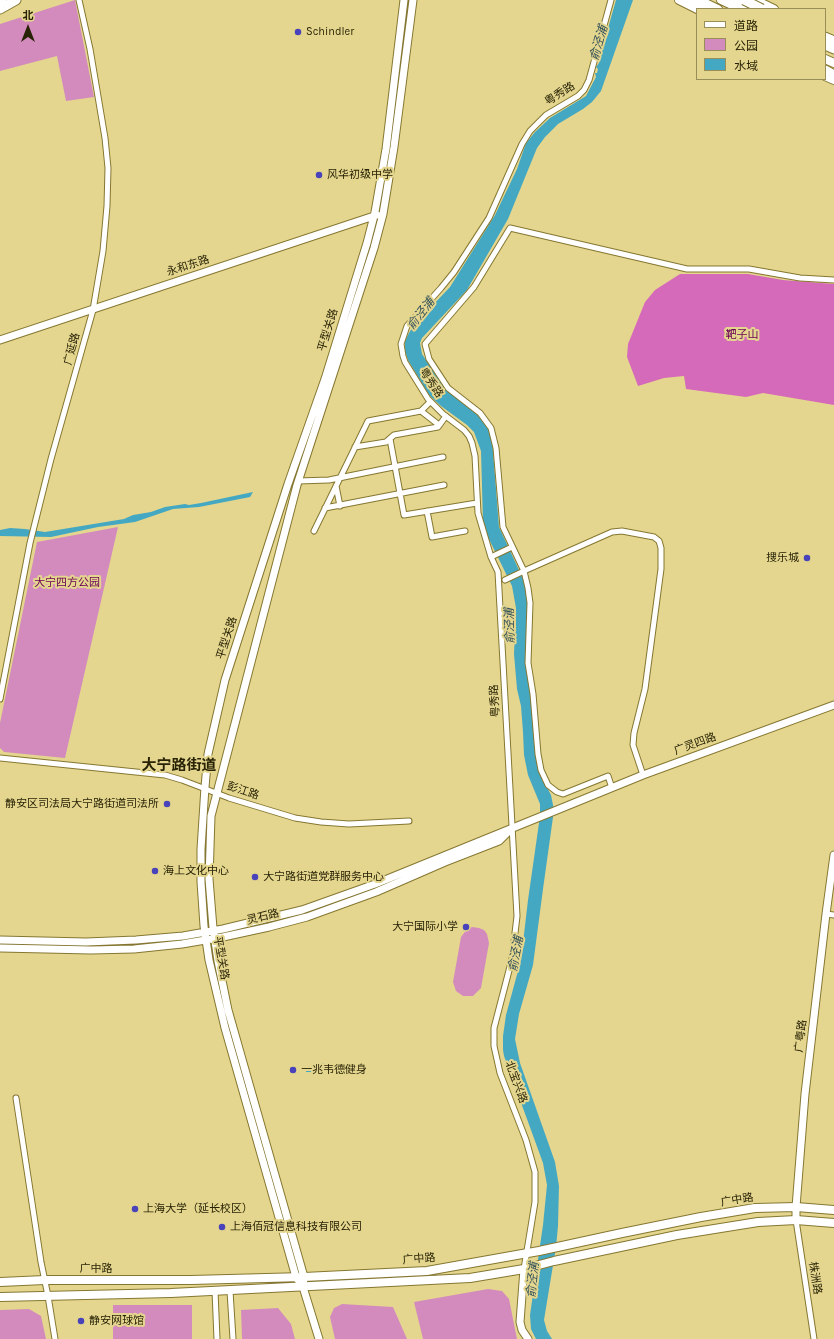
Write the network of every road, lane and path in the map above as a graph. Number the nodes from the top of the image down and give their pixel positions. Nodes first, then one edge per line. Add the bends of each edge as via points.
1 (7, 0) edge
2 (16, 0) edge
3 (79, 0) edge
4 (404, 0) edge
5 (413, 0) edge
6 (611, 0) edge
7 (679, 0) edge
8 (686, 0) edge
9 (689, 0) edge
10 (699, 0) edge
11 (721, 0) edge
12 (731, 0) edge
13 (744, 0) edge
14 (755, 0) edge
15 (1, 1) edge
16 (696, 8) edge
17 (702, 8) edge
18 (706, 8) edge
19 (716, 8) edge
20 (738, 8) edge
21 (748, 8) edge
22 (760, 8) edge
23 (772, 8) edge
24 (0, 9) edge
25 (383, 214) junction
26 (374, 216) junction
27 (834, 280) edge
28 (93, 310) junction
29 (0, 340) edge
30 (430, 402) junction
31 (421, 411) junction
32 (446, 416) junction
33 (439, 425) junction
34 (390, 439) junction
35 (355, 447) junction
36 (443, 457) dead end
37 (395, 467) junction
38 (340, 478) junction
39 (298, 482) junction
40 (444, 484) dead end
41 (336, 486) junction
42 (400, 493) junction
43 (477, 503) junction
44 (340, 506) junction
45 (325, 508) junction
46 (427, 511) junction
47 (314, 531) dead end
48 (465, 531) dead end
49 (512, 547) junction
50 (491, 557) junction
51 (523, 572) junction
52 (505, 580) dead end
53 (0, 699) edge
54 (834, 705) edge
55 (0, 758) edge
56 (643, 775) junction
57 (204, 788) junction
58 (612, 788) junction
59 (217, 793) junction
60 (409, 821) dead end
61 (525, 822) joint
62 (512, 829) junction
63 (834, 855) edge
64 (826, 914) junction
65 (834, 915) edge
66 (213, 931) junction
67 (205, 932) junction
68 (214, 939) junction
69 (0, 940) edge
70 (206, 940) junction
71 (0, 948) edge
72 (16, 1098) dead end
73 (796, 1207) junction
74 (834, 1210) edge
75 (796, 1220) junction
76 (834, 1223) edge
77 (527, 1253) junction
78 (524, 1269) junction
79 (300, 1277) junction
80 (45, 1280) junction
81 (0, 1282) edge
82 (303, 1287) junction
83 (230, 1290) junction
84 (215, 1291) junction
85 (48, 1296) junction
86 (0, 1297) edge
87 (56, 1339) edge
88 (217, 1339) edge
89 (232, 1339) edge
90 (319, 1339) edge
91 (528, 1339) edge
92 (814, 1339) edge

1 - 15 highway
2 - 24 highway
3 - 28 street, 广延路 via 101,106 108,168 104,244
4 - 26 street, 平型关路 via 386,149
5 - 25 street, 平型关路
6 - 30 street, 粤秀路 via 584,90 546,115 530,131 486,223 454,272 407,326 401,344 403,356
7 - 16 main road
8 - 17 highway
9 - 18 highway
10 - 19 main road
11 - 20 main road
12 - 21 highway
13 - 22 highway, bridge
14 - 23 main road
25 - 26 street, 永和东路
25 - 39 street, 平型关路
26 - 28 street, 永和东路
26 - 57 street, 平型关路 via 324,378 224,680 208,754
27 - 49 street via 800,278 749,269 687,269 510,228 474,287 425,344 429,359 448,388 480,413 492,428 503,528
28 - 29 street, 永和东路
28 - 53 street, 广延路 via 34,524
30 - 31 street
30 - 32 street, 粤秀路
31 - 33 street
31 - 35 street via 368,421
32 - 33 street
32 - 43 street, 粤秀路 via 464,430 472,443
33 - 34 street via 394,435
34 - 35 street via 386,442
34 - 37 street
35 - 38 street
36 - 37 street
37 - 38 street
37 - 42 street
38 - 39 street
38 - 41 street
39 - 59 street, 平型关路
40 - 42 street
41 - 44 street
41 - 45 street
42 - 44 street
42 - 46 street via 404,515
43 - 46 street
43 - 50 street, 粤秀路
44 - 45 street
45 - 47 street
46 - 48 street via 432,537
49 - 50 street
49 - 51 street
50 - 62 street, 粤秀路 via 498,572
51 - 52 street
51 - 56 street via 612,532 622,530 654,537 659,541 661,569 645,689 633,745
51 - 58 street via 530,603 528,663 541,770 548,784 563,794 608,776
54 - 56 street, 广灵四路
55 - 57 street, 彭江路 via 153,774
56 - 58 street, 广灵四路
57 - 59 street, 彭江路
57 - 67 street, 平型关路 via 201,882
58 - 61 street, 广灵四路
59 - 60 street, 彭江路 via 295,818 314,821 349,824
59 - 66 street, 平型关路 via 210,816 209,845
61 - 62 street, 灵石路
62 - 66 street, 灵石路 via 339,898 265,920
62 - 68 street, 灵石路 via 499,841 340,906 299,919
62 - 77 street, 北宝兴路 via 515,936 509,972 495,1022 494,1046 500,1073 535,1172 535,1202
63 - 64 street, 广粤路
64 - 65 street
64 - 73 street, 广粤路 via 805,1094
66 - 67 street, 灵石路
66 - 68 street, 平型关路
67 - 69 street, 灵石路 via 136,940 86,942
67 - 70 street, 平型关路
68 - 70 street, 灵石路
68 - 79 street, 平型关路 via 228,1010
70 - 71 street, 灵石路 via 168,946 91,950
70 - 79 street, 平型关路 via 224,1028
72 - 80 street
73 - 74 main road, 广中路
73 - 75 street, 广粤路
73 - 77 main road, 广中路 via 755,1208 701,1217
75 - 76 main road, 广中路
75 - 78 main road, 广中路 via 758,1222 677,1235
75 - 92 street, 株洲路
77 - 78 street, 北宝兴路
77 - 79 main road, 广中路 via 428,1271
78 - 82 main road, 广中路 via 470,1278
78 - 91 street, 北宝兴路 via 520,1322
79 - 80 main road, 广中路
79 - 82 street, 平型关路
80 - 81 main road, 广中路
80 - 85 street
82 - 83 main road, 广中路
82 - 90 street, 平型关路
83 - 84 main road, 广中路
83 - 89 street
84 - 85 main road, 广中路
84 - 88 street
85 - 86 main road, 广中路
85 - 87 street

